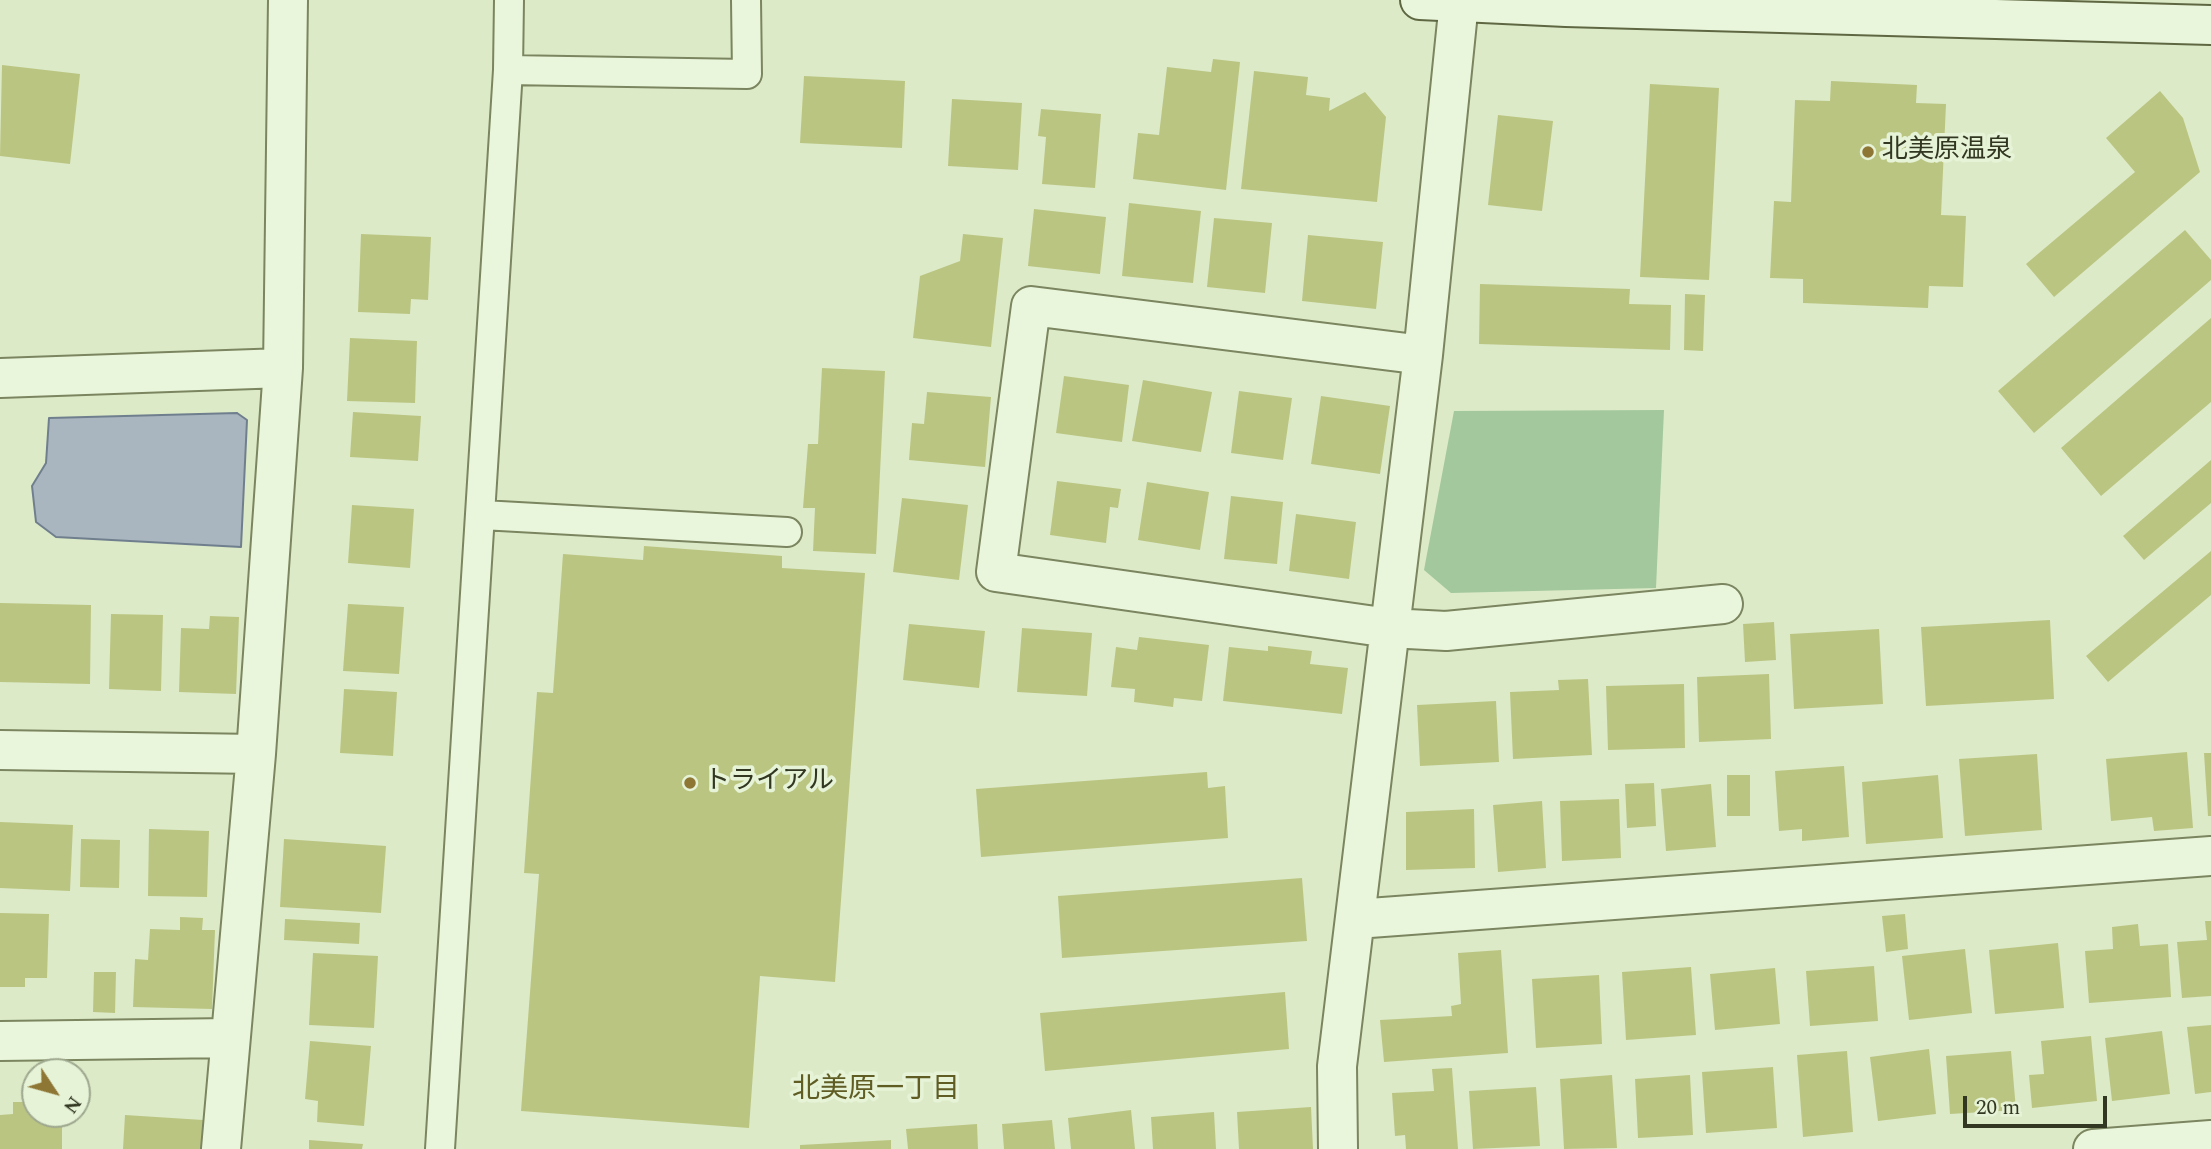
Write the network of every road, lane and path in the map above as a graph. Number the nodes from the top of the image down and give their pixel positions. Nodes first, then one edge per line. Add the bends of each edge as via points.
1 (288, 0) edge
2 (509, 0) edge
3 (746, 0) edge
4 (1420, 0) edge
5 (1459, 1) edge
6 (2211, 25) edge
7 (508, 70) junction
8 (1423, 355) junction
9 (283, 368) junction
10 (0, 378) edge
11 (482, 515) junction
12 (787, 532) dead end
13 (1723, 604) dead end
14 (1389, 628) junction
15 (0, 750) edge
16 (257, 754) junction
17 (2211, 856) edge
18 (1356, 919) junction
19 (230, 1038) junction
20 (0, 1041) edge
21 (2211, 1139) edge
22 (221, 1149) edge
23 (440, 1149) edge
24 (1338, 1149) edge
25 (2093, 1149) edge

1 - 9 street
2 - 7 lane
3 - 7 lane via 747,74
4 - 5 street
5 - 6 street
5 - 8 street
7 - 11 lane
8 - 14 street
8 - 14 street via 1031,306 996,572
9 - 10 street
9 - 16 street
11 - 12 lane
11 - 23 lane
13 - 14 street via 1446,631
14 - 18 street
15 - 16 street
16 - 19 street
17 - 18 street
18 - 24 street via 1337,1066
19 - 20 street
19 - 22 street
21 - 25 street

